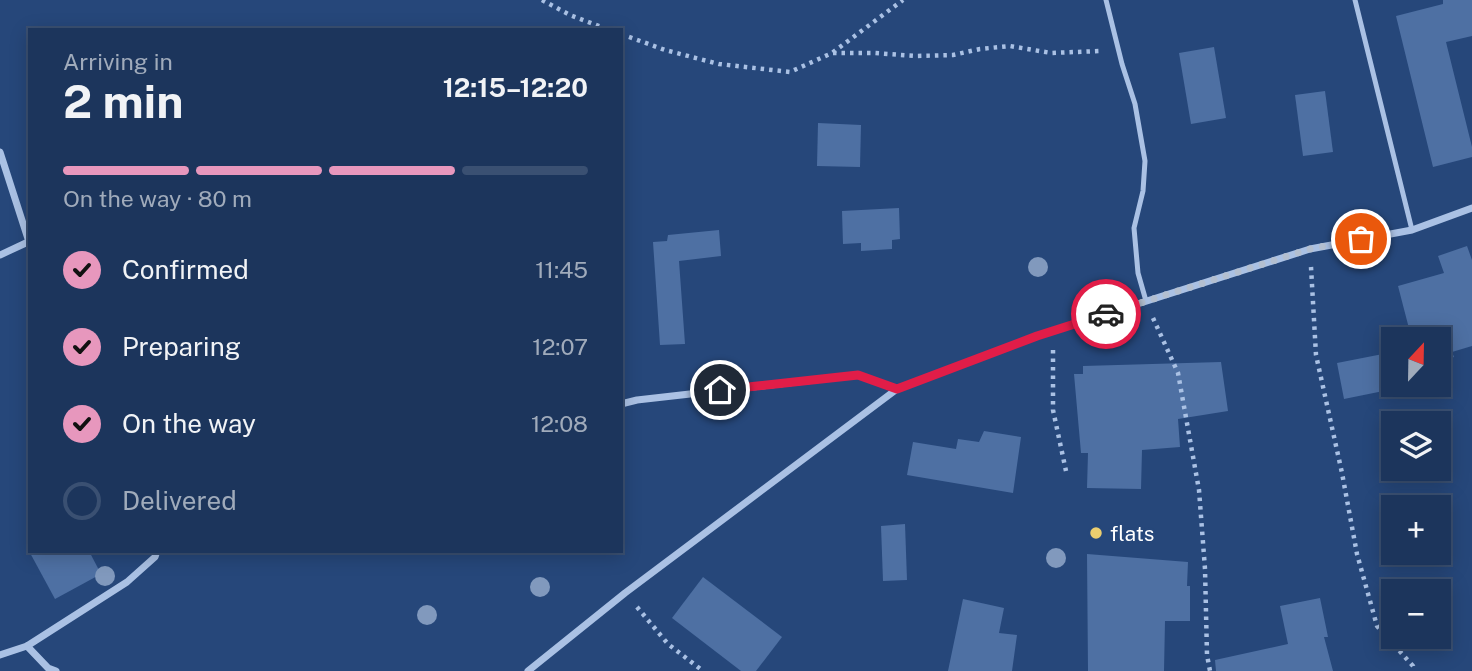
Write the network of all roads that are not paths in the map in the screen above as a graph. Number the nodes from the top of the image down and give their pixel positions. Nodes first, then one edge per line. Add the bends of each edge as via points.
1 (1106, 0) edge
2 (1355, 0) edge
3 (0, 152) edge
4 (1472, 208) edge
5 (1412, 230) junction
6 (28, 241) edge
7 (28, 244) edge
8 (0, 255) edge
9 (1146, 301) junction
10 (897, 389) junction
11 (623, 404) edge
12 (156, 553) edge
13 (27, 646) junction
14 (0, 655) edge
15 (56, 671) edge
16 (528, 671) edge

1 - 9 lane via 1135,104 1145,161 1134,228
2 - 5 lane
3 - 6 street
4 - 5 street
5 - 9 street via 1310,249
7 - 8 street
9 - 10 street
10 - 11 street via 858,375
10 - 16 street
12 - 13 street via 127,582
13 - 14 street
13 - 15 street

